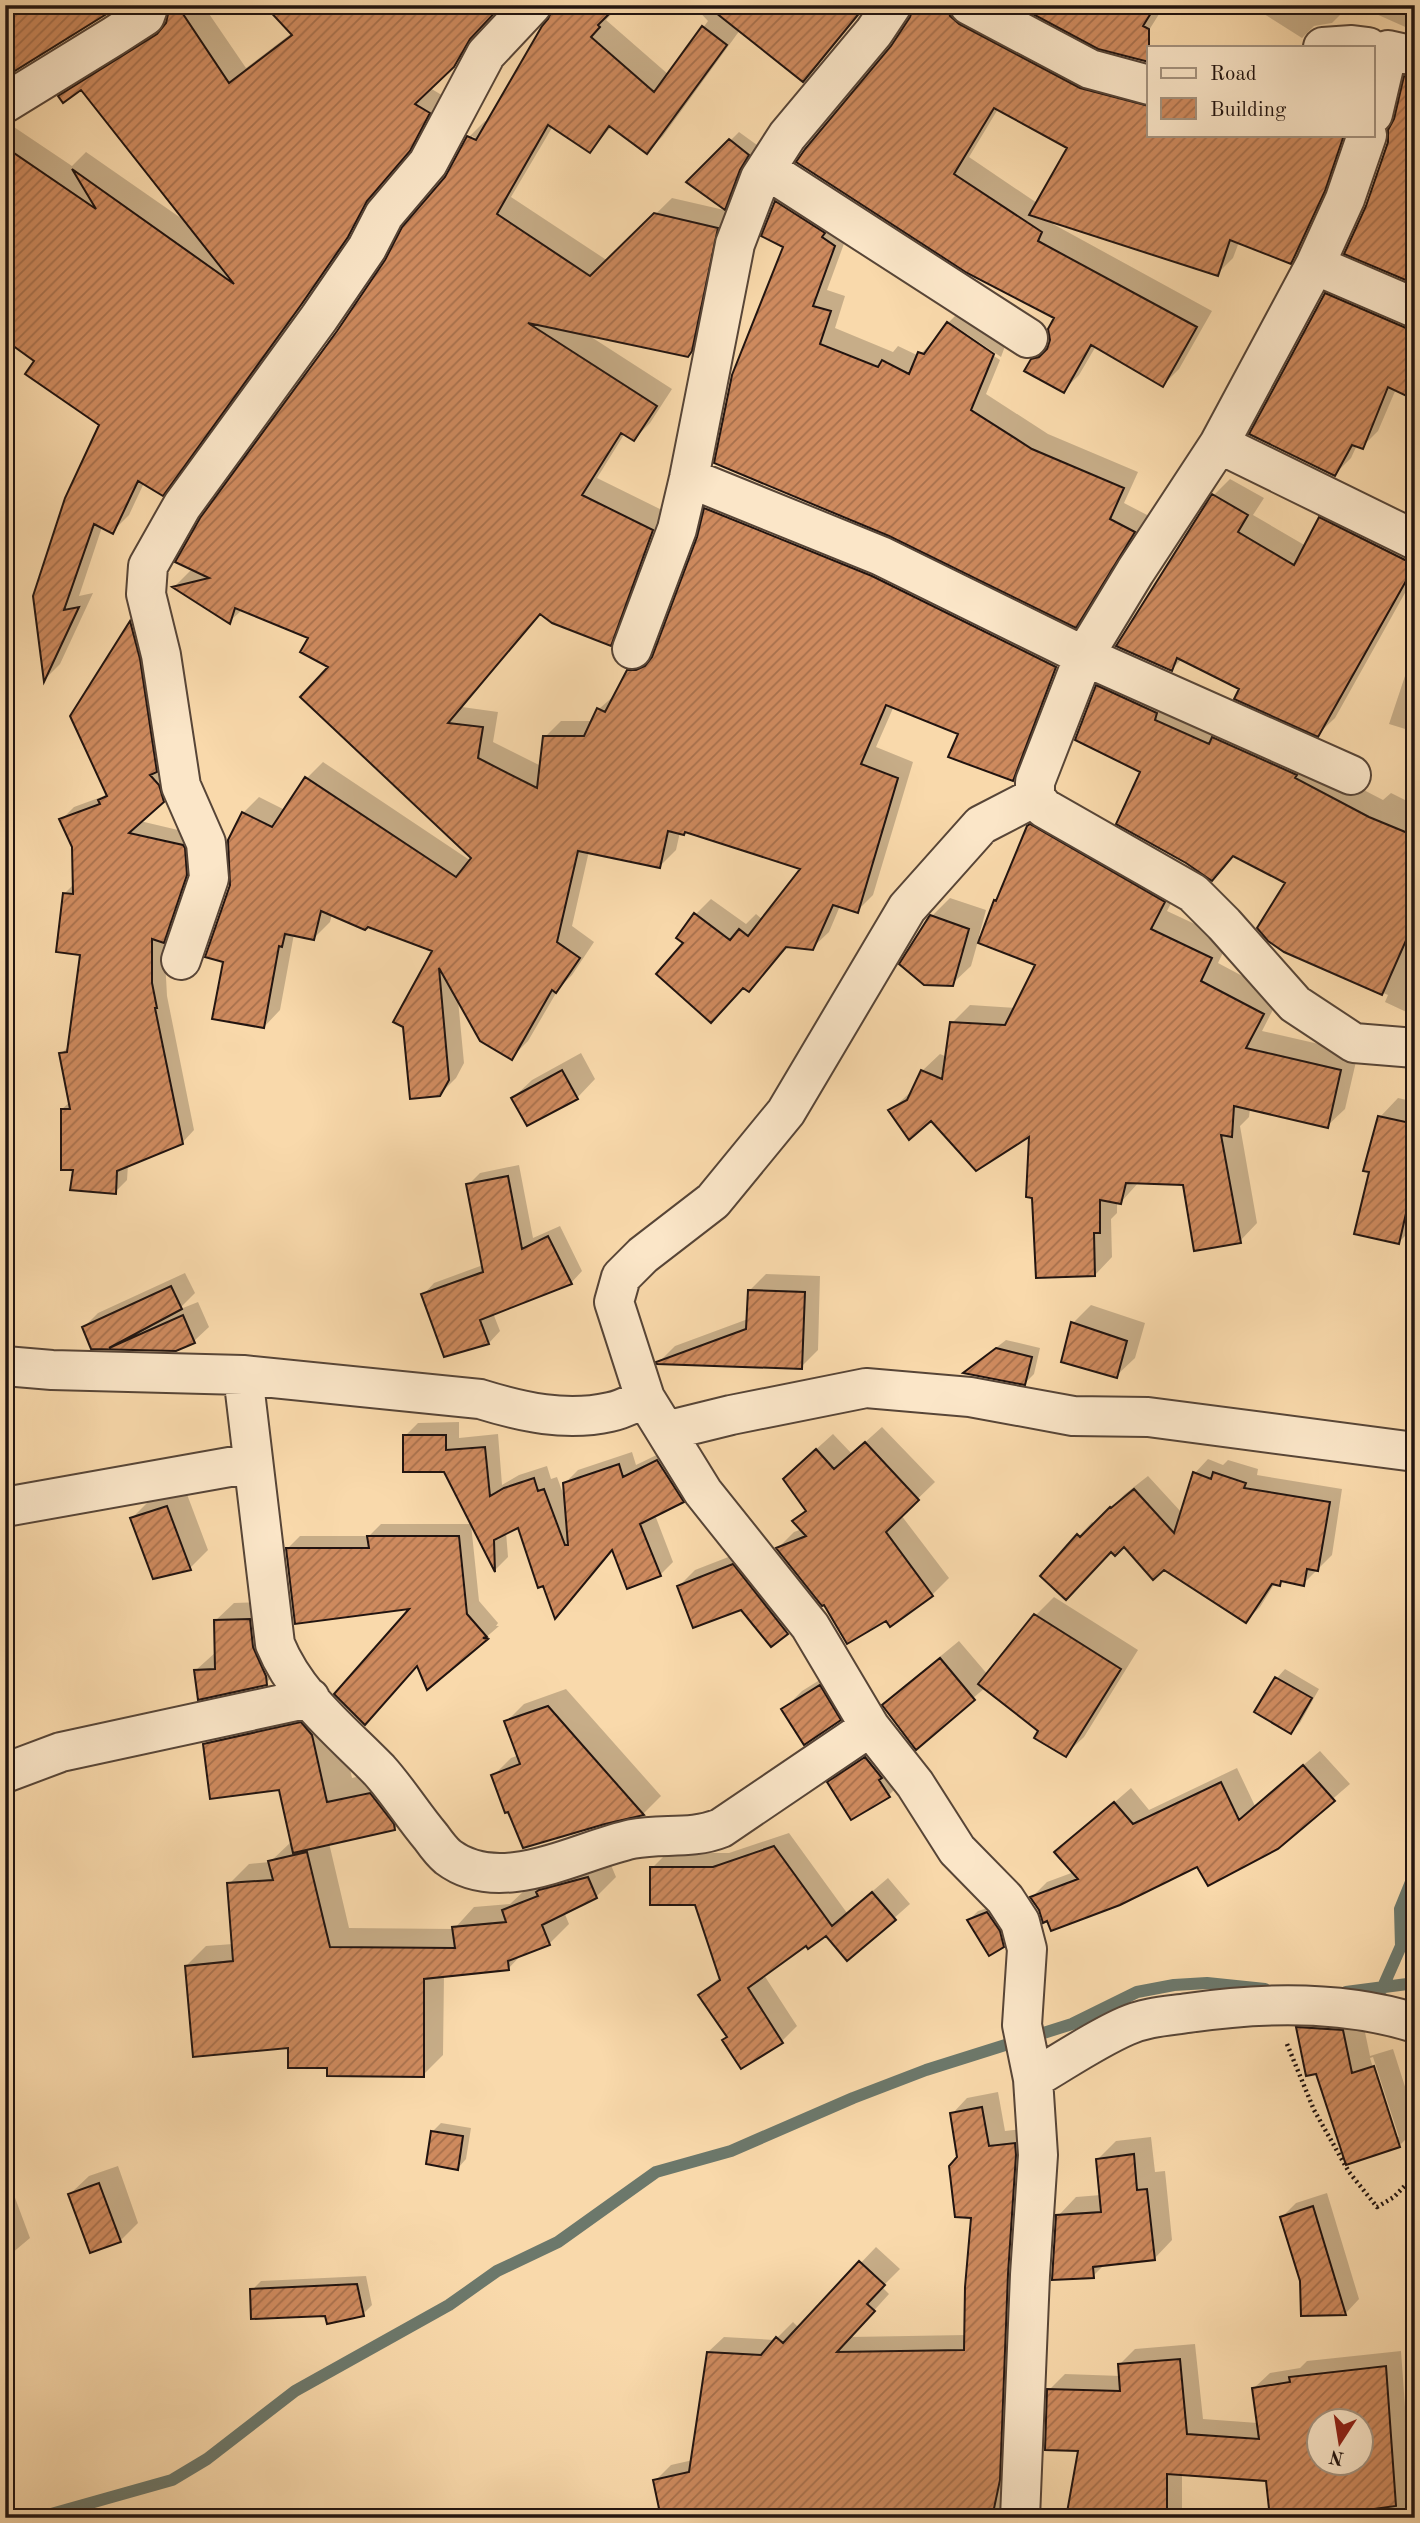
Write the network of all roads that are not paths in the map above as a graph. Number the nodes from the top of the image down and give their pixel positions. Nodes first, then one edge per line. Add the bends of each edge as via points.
1 (149, 5) edge
2 (532, 5) edge
3 (892, 5) edge
4 (969, 5) edge
5 (1338, 46) edge
6 (1359, 46) edge
7 (1386, 50) edge
8 (1147, 84) edge
9 (5, 103) edge
10 (1374, 109) edge
11 (1367, 136) edge
12 (766, 169) junction
13 (1315, 265) junction
14 (1415, 308) edge
15 (1028, 338) dead end
16 (1219, 444) junction
17 (689, 478) junction
18 (1415, 540) edge
19 (632, 649) dead end
20 (1084, 656) junction
21 (1351, 775) dead end
22 (1035, 797) junction
23 (181, 960) dead end
24 (1415, 1048) edge
25 (5, 1366) edge
26 (243, 1376) junction
27 (645, 1398) junction
28 (666, 1432) junction
29 (1415, 1452) edge
30 (253, 1463) junction
31 (5, 1507) edge
32 (310, 1698) junction
33 (870, 1727) junction
34 (5, 1773) edge
35 (1415, 2023) edge
36 (1028, 2054) junction
37 (1020, 2518) edge

1 - 9 street via 145,16
2 - 23 street via 486,54 428,163 384,215 326,308 182,506 148,566 146,594 181,786 206,843 209,878
3 - 12 street
4 - 8 street via 1090,69
5 - 6 street
7 - 10 street
11 - 13 street
12 - 15 street
12 - 17 street via 735,244
13 - 14 street
13 - 16 street
16 - 18 street
16 - 20 street
17 - 19 street via 677,528
17 - 20 street via 881,556
20 - 21 street
20 - 22 street via 1035,782
22 - 24 street via 1044,808 1193,893 1295,1004 1354,1043
22 - 27 street via 981,825 907,908 786,1112 713,1200 621,1277 614,1302
25 - 26 street
26 - 27 street via 480,1399 514,1410 568,1417 611,1412
26 - 30 street
27 - 28 street
28 - 29 street via 866,1388 970,1397 1073,1416 1147,1417
28 - 33 street via 703,1492 810,1626
30 - 31 street
30 - 32 street via 275,1644 284,1666
32 - 33 street via 380,1772 447,1856 468,1868 489,1872 536,1869 631,1839 703,1835
32 - 34 street via 61,1752
33 - 36 street via 915,1784 957,1850 1005,1899 1020,1922 1027,1949
35 - 36 street via 1356,2011 1270,2004 1155,2016
36 - 37 street via 1038,2155

